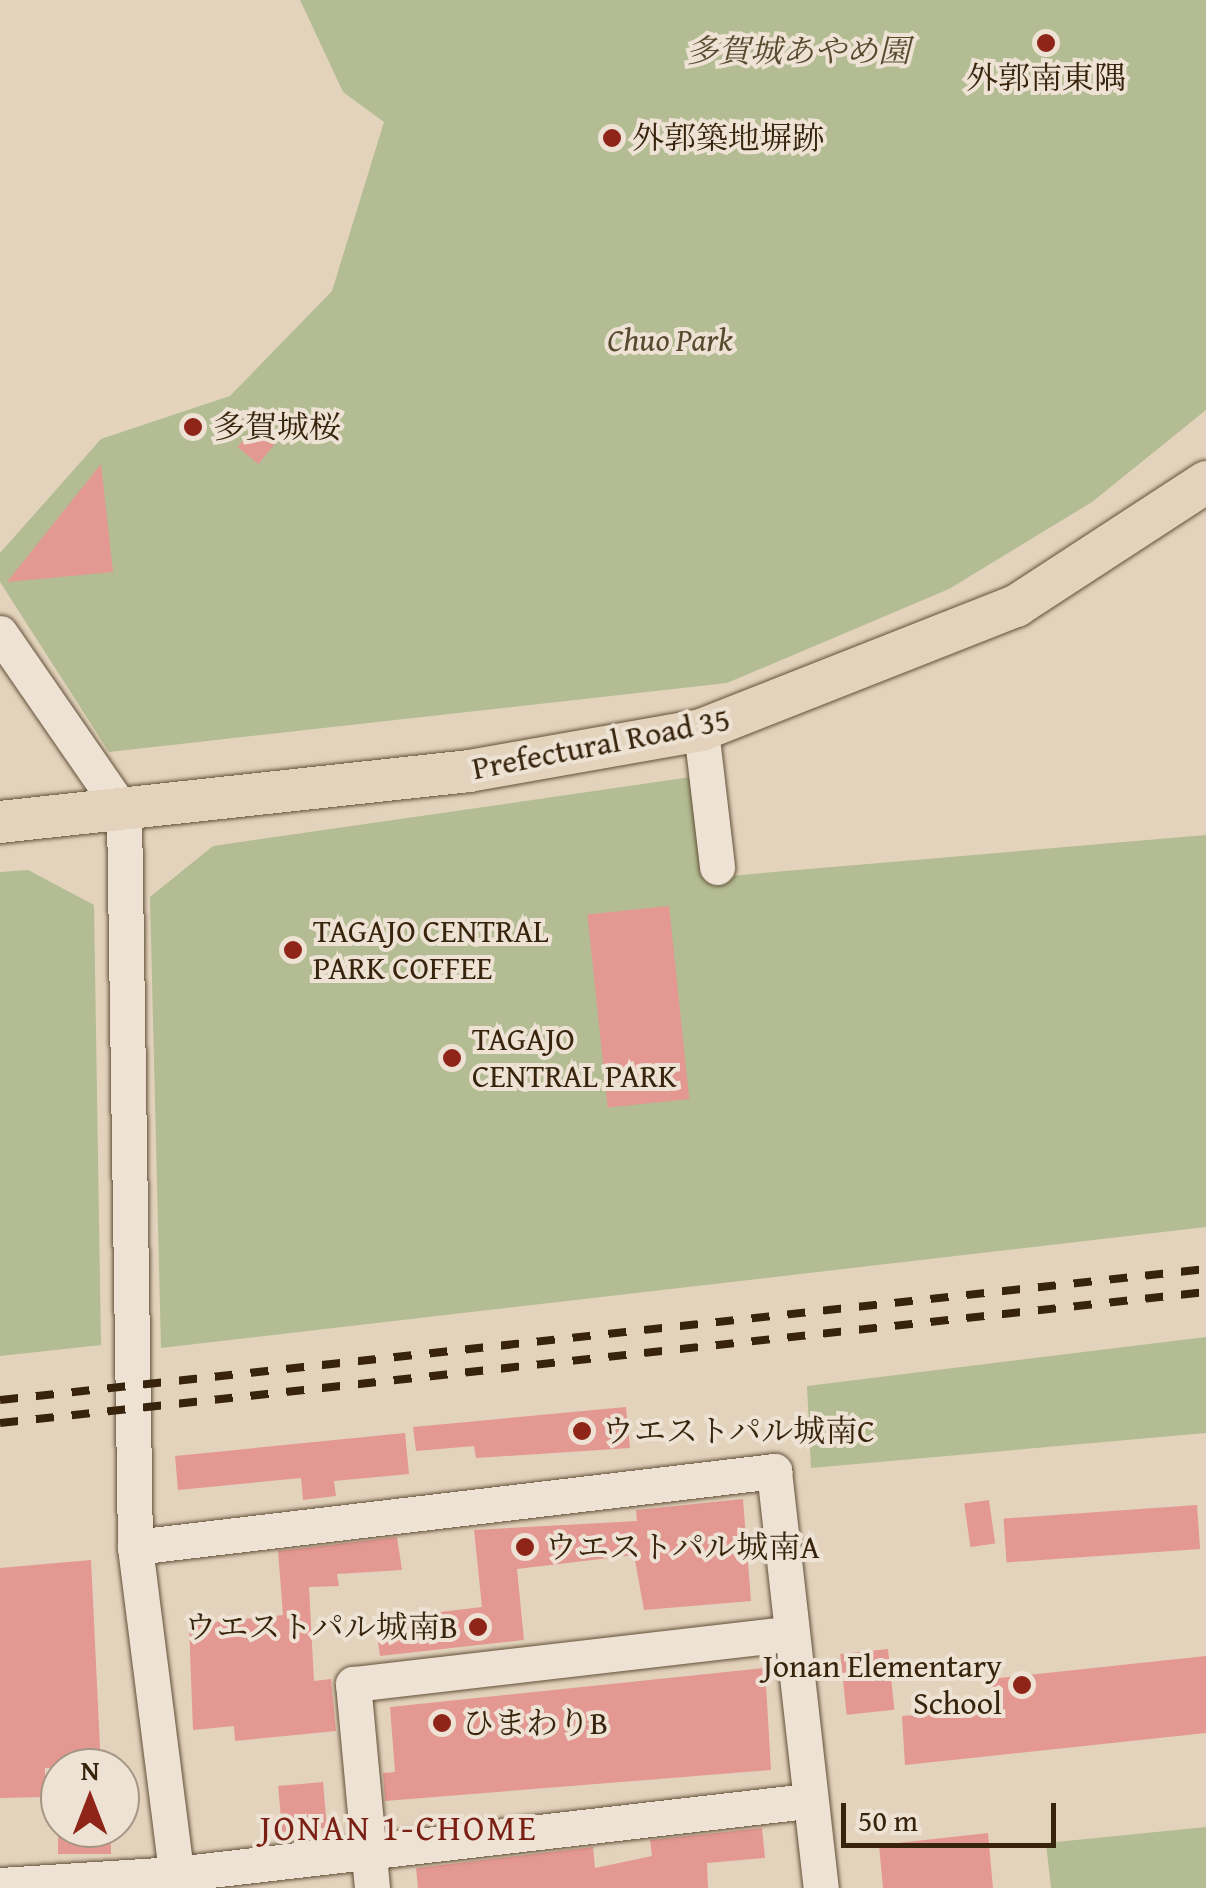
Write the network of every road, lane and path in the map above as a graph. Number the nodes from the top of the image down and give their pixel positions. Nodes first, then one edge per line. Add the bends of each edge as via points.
1 (1206, 482) edge
2 (0, 632) edge
3 (701, 730) junction
4 (124, 813) junction
5 (0, 822) edge
6 (717, 867) dead end
7 (135, 1547) junction
8 (790, 1633) junction
9 (807, 1801) junction
10 (368, 1851) junction
11 (177, 1881) edge
12 (0, 1884) edge
13 (372, 1888) edge
14 (821, 1888) edge

1 - 3 main road, Prefectural Road 35 via 1016,606
2 - 4 street
3 - 4 main road, Prefectural Road 35 via 469,772
3 - 6 street
4 - 5 main road, Prefectural Road 35
4 - 7 street
7 - 8 street via 774,1471
7 - 11 street
8 - 9 street
8 - 10 street via 353,1684
9 - 10 street
9 - 14 street
10 - 11 street
10 - 13 street
11 - 12 street

